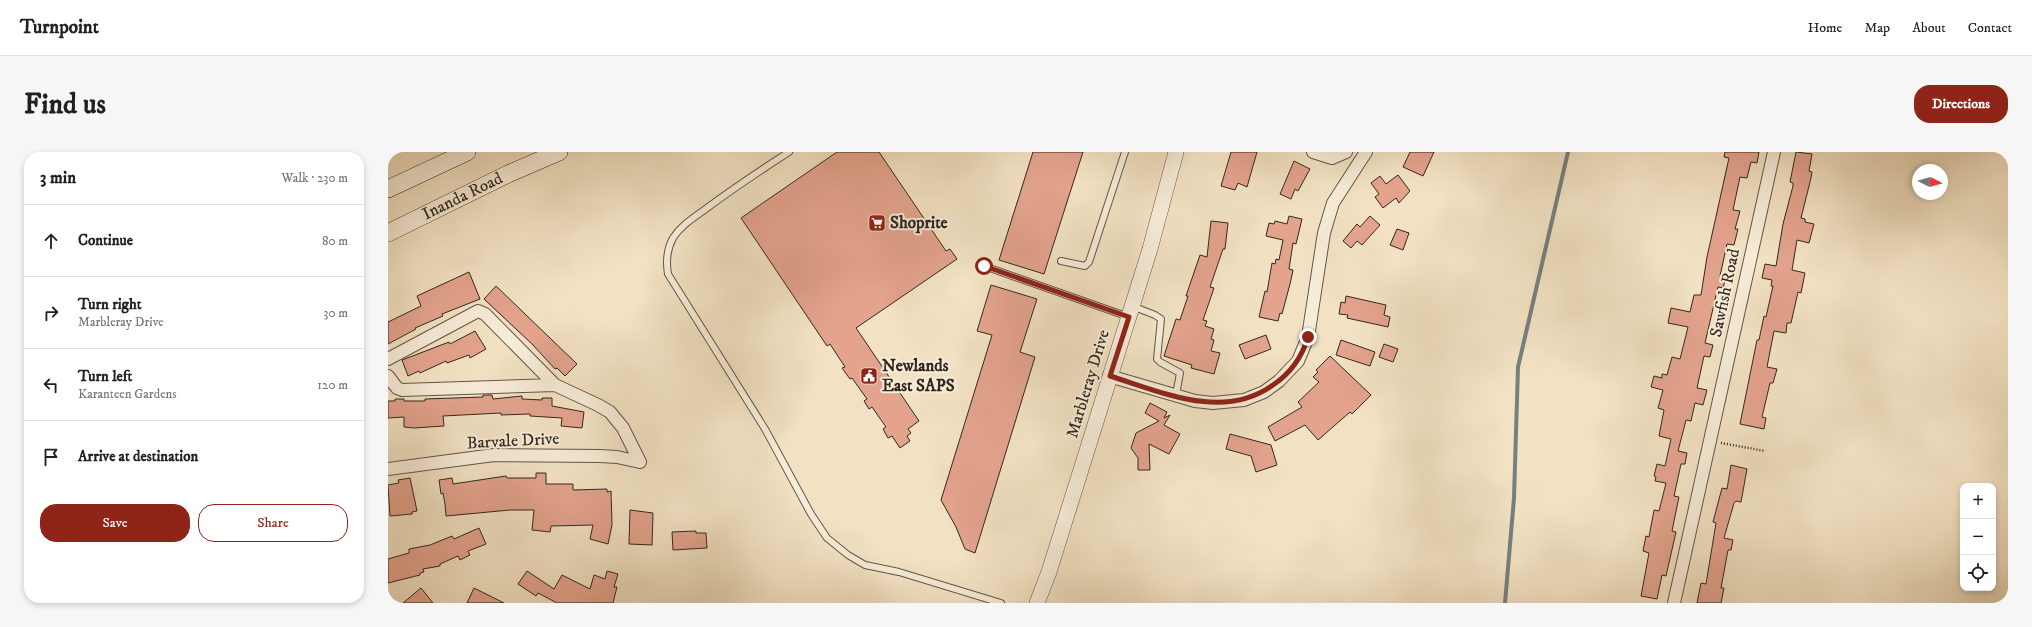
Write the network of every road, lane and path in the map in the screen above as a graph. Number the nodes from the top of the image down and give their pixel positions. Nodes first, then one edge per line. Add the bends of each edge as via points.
1 (467, 152) edge
2 (559, 152) edge
3 (789, 152) edge
4 (1125, 152) edge
5 (1176, 152) edge
6 (1313, 152) edge
7 (1346, 152) edge
8 (1366, 152) edge
9 (1774, 152) edge
10 (389, 189) edge
11 (388, 233) edge
12 (1061, 261) dead end
13 (984, 266) dead end
14 (1130, 311) junction
15 (388, 359) edge
16 (388, 376) edge
17 (1110, 376) junction
18 (556, 385) junction
19 (1176, 396) junction
20 (1710, 441) junction
21 (1765, 451) dead end
22 (388, 470) edge
23 (1001, 603) edge
24 (1037, 603) edge
25 (1674, 603) edge

1 - 10 main road
2 - 11 main road, Inanda Road
3 - 23 lane via 683,226 673,238 669,249 668,274 765,429 810,514 827,538 848,556 865,565 899,572
4 - 12 lane via 1089,262 1085,266
5 - 14 street, Marbleray Drive
6 - 7 street via 1332,158
8 - 19 street via 1337,195 1331,209 1324,233 1308,337 1302,353 1292,368 1264,392 1244,400 1213,403
9 - 20 street, Sawfish Road
13 - 14 lane
14 - 17 street, Marbleray Drive
14 - 19 lane via 1155,314 1161,319 1157,359 1180,373
15 - 18 street via 478,311 485,314
16 - 18 street via 397,388 402,390
17 - 19 street
17 - 24 street, Marbleray Drive
18 - 22 street, Barvale Drive via 610,412 623,428 640,462 600,456 494,455
20 - 21 path
20 - 25 street, Sawfish Road

